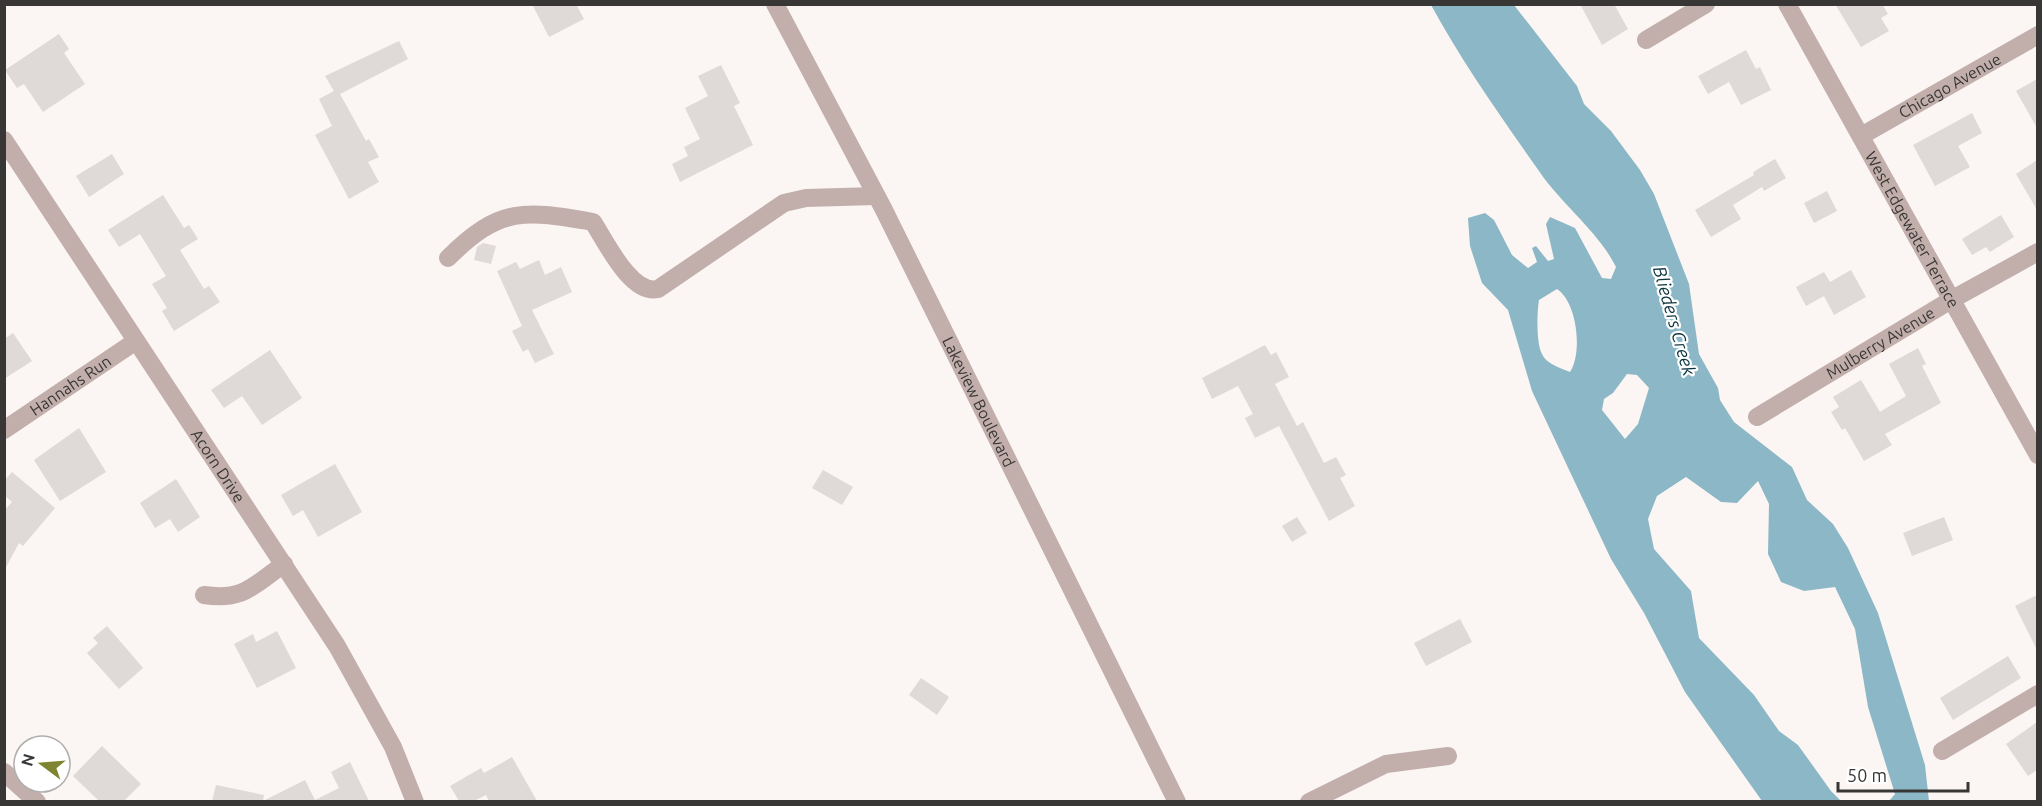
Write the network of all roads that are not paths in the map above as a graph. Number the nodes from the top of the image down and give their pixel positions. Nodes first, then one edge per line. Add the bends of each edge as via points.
1 (776, 4) edge
2 (1706, 4) edge
3 (1787, 4) edge
4 (2037, 35) edge
5 (1646, 40) dead end
6 (1861, 136) junction
7 (4, 140) edge
8 (876, 196) junction
9 (2037, 252) edge
10 (448, 258) dead end
11 (1951, 300) junction
12 (136, 341) junction
13 (1756, 417) dead end
14 (4, 430) edge
15 (2037, 454) edge
16 (284, 564) junction
17 (204, 595) dead end
18 (2037, 694) edge
19 (1942, 751) dead end
20 (1448, 756) dead end
21 (4, 772) edge
22 (37, 801) edge
23 (415, 801) edge
24 (1177, 801) edge
25 (1309, 801) edge

1 - 8 street, Lakeview Boulevard
2 - 5 street
3 - 6 street, West Edgewater Terrace
4 - 6 street, Chicago Avenue
6 - 11 street, West Edgewater Terrace
7 - 12 street, Acorn Drive
8 - 10 street via 806,198 784,203 649,291 624,270 593,222 555,215 506,216 470,236
8 - 24 street, Lakeview Boulevard
9 - 11 street, Mulberry Avenue
11 - 13 street, Mulberry Avenue
11 - 15 street, West Edgewater Terrace
12 - 14 street, Hannahs Run
12 - 16 street, Acorn Drive
16 - 17 street via 239,596
16 - 23 street, Acorn Drive via 337,646 393,747
18 - 19 street
20 - 25 street via 1386,764
21 - 22 street

